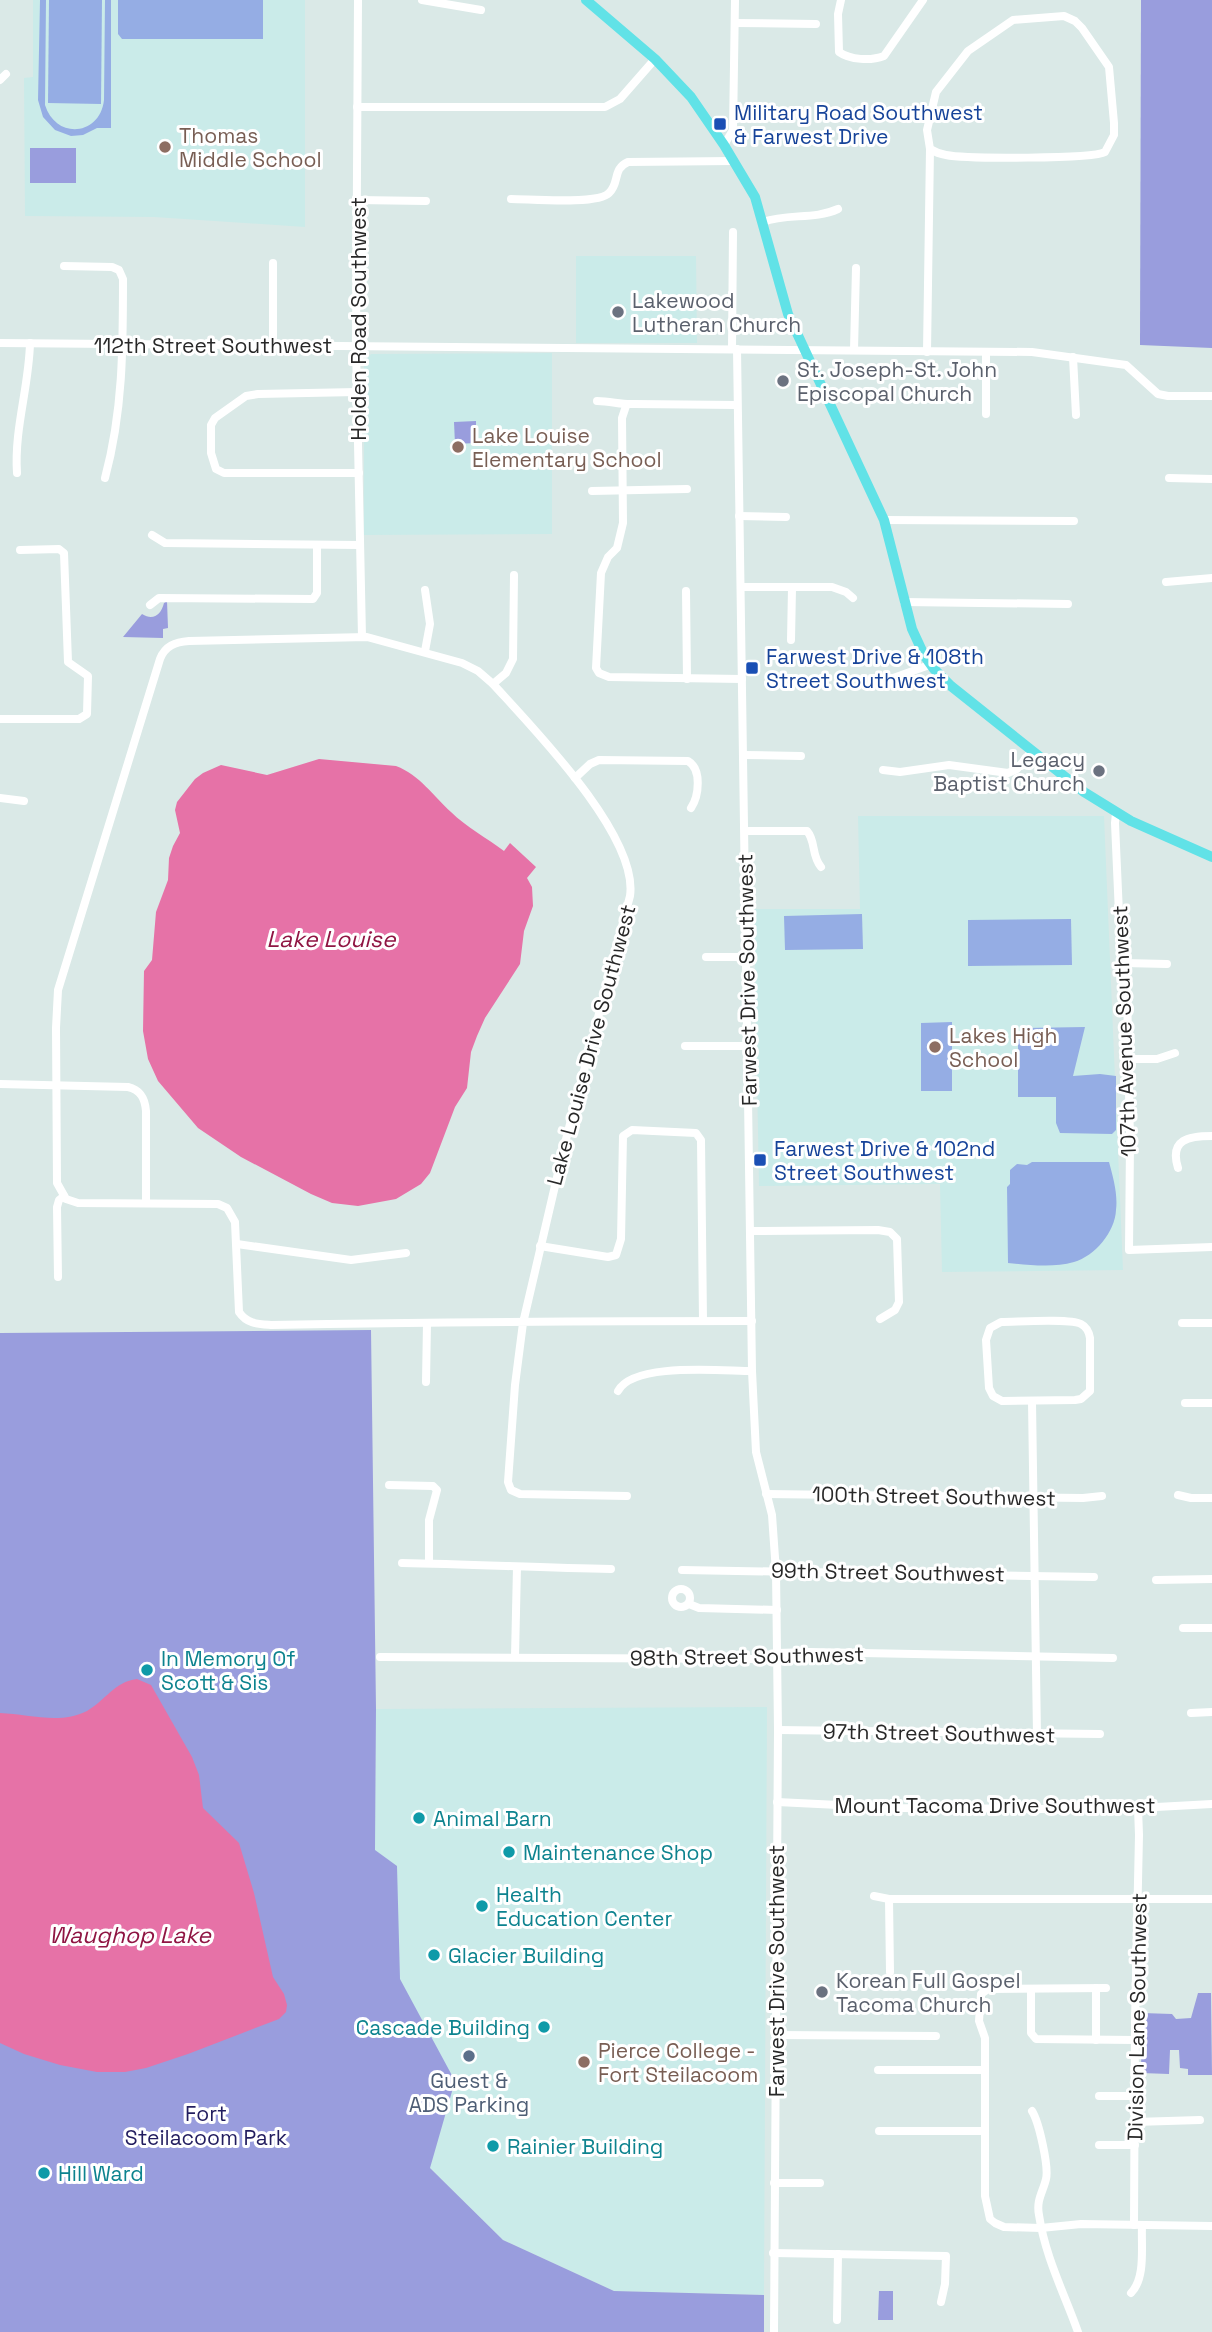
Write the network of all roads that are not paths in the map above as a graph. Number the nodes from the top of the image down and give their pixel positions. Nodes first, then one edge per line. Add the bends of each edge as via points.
1 (358, 0) edge
2 (422, 0) edge
3 (586, 0) edge
4 (736, 0) edge
5 (841, 0) edge
6 (923, 0) edge
7 (481, 10) dead end
8 (735, 23) junction
9 (816, 24) dead end
10 (655, 59) junction
11 (357, 107) junction
12 (724, 145) junction
13 (930, 149) junction
14 (733, 161) junction
15 (511, 199) dead end
16 (357, 200) junction
17 (426, 201) dead end
18 (838, 209) dead end
19 (763, 222) junction
20 (733, 232) dead end
21 (273, 263) dead end
22 (64, 266) dead end
23 (856, 268) dead end
24 (0, 343) edge
25 (30, 343) junction
26 (123, 344) junction
27 (273, 345) junction
28 (356, 346) junction
29 (735, 349) junction
30 (804, 349) junction
31 (854, 350) junction
32 (927, 352) junction
33 (986, 352) junction
34 (1073, 357) junction
35 (357, 393) junction
36 (1212, 396) edge
37 (597, 401) dead end
38 (737, 405) junction
39 (626, 406) junction
40 (986, 414) dead end
41 (1076, 415) dead end
42 (359, 472) junction
43 (18, 473) dead end
44 (105, 478) dead end
45 (1169, 478) dead end
46 (1212, 479) edge
47 (687, 489) dead end
48 (622, 490) junction
49 (592, 491) dead end
50 (739, 516) junction
51 (786, 517) dead end
52 (884, 520) junction
53 (1074, 521) dead end
54 (152, 535) dead end
55 (317, 545) junction
56 (360, 545) junction
57 (20, 550) dead end
58 (514, 575) dead end
59 (1212, 578) edge
60 (1166, 582) dead end
61 (741, 587) junction
62 (792, 588) junction
63 (425, 590) dead end
64 (686, 591) dead end
65 (853, 598) dead end
66 (904, 602) junction
67 (1068, 604) dead end
68 (150, 605) dead end
69 (362, 637) junction
70 (792, 640) dead end
71 (425, 651) junction
72 (932, 664) junction
73 (687, 679) junction
74 (742, 679) junction
75 (885, 681) dead end
76 (493, 684) junction
77 (0, 719) edge
78 (1031, 752) junction
79 (744, 755) junction
80 (801, 756) dead end
81 (883, 770) dead end
82 (575, 778) junction
83 (0, 797) edge
84 (24, 801) dead end
85 (691, 808) dead end
86 (1116, 813) junction
87 (745, 831) junction
88 (1212, 857) edge
89 (821, 867) dead end
90 (706, 957) dead end
91 (746, 957) junction
92 (1124, 963) junction
93 (1167, 964) dead end
94 (685, 1046) dead end
95 (748, 1046) junction
96 (1175, 1053) dead end
97 (1128, 1059) junction
98 (0, 1084) edge
99 (55, 1085) junction
100 (1212, 1136) edge
101 (1178, 1168) dead end
102 (64, 1196) junction
103 (146, 1203) junction
104 (751, 1231) junction
105 (237, 1244) junction
106 (540, 1245) junction
107 (1212, 1247) edge
108 (406, 1254) dead end
109 (58, 1277) dead end
110 (880, 1319) dead end
111 (703, 1321) junction
112 (752, 1321) junction
113 (426, 1323) junction
114 (523, 1323) junction
115 (1182, 1323) dead end
116 (1212, 1323) edge
117 (752, 1371) junction
118 (426, 1382) dead end
119 (618, 1391) dead end
120 (1032, 1402) junction
121 (1185, 1404) dead end
122 (1212, 1404) edge
123 (389, 1485) dead end
124 (766, 1494) junction
125 (1178, 1495) dead end
126 (627, 1496) dead end
127 (1102, 1496) dead end
128 (1033, 1497) junction
129 (1212, 1498) edge
130 (402, 1563) dead end
131 (429, 1563) junction
132 (517, 1567) junction
133 (611, 1569) dead end
134 (682, 1570) dead end
135 (776, 1572) junction
136 (1034, 1575) junction
137 (1094, 1577) dead end
138 (1212, 1579) edge
139 (1156, 1580) dead end
140 (689, 1604) dead end
141 (777, 1610) junction
142 (1184, 1628) dead end
143 (1212, 1628) edge
144 (777, 1653) junction
145 (1035, 1655) junction
146 (380, 1657) dead end
147 (515, 1657) junction
148 (1113, 1658) dead end
149 (1212, 1712) edge
150 (1191, 1713) dead end
151 (778, 1730) junction
152 (1100, 1734) dead end
153 (1037, 1735) junction
154 (778, 1802) junction
155 (1212, 1804) edge
156 (1138, 1808) junction
157 (874, 1896) dead end
158 (889, 1899) junction
159 (1138, 1899) junction
160 (1212, 1899) edge
161 (890, 1972) dead end
162 (1096, 1988) junction
163 (1106, 1988) dead end
164 (1031, 1989) junction
165 (775, 2035) junction
166 (936, 2036) dead end
167 (1096, 2040) junction
168 (1135, 2040) junction
169 (878, 2070) dead end
170 (985, 2070) junction
171 (1099, 2096) dead end
172 (1134, 2096) junction
173 (1032, 2111) dead end
174 (1200, 2120) dead end
175 (1135, 2122) junction
176 (878, 2131) dead end
177 (984, 2131) junction
178 (1099, 2145) dead end
179 (1135, 2145) junction
180 (774, 2183) junction
181 (820, 2183) dead end
182 (1138, 2225) junction
183 (1212, 2226) edge
184 (1041, 2228) junction
185 (773, 2253) junction
186 (838, 2254) junction
187 (1131, 2293) dead end
188 (942, 2302) dead end
189 (837, 2320) dead end
190 (774, 2332) edge
191 (1077, 2332) edge

1 - 11 street, Holden Road Southwest
2 - 7 street
3 - 10 main road
4 - 8 street
5 - 6 street via 841,54 878,58
8 - 9 street
8 - 12 street via 733,130
10 - 11 street via 620,99 601,108
10 - 12 main road via 691,97
11 - 16 street, Holden Road Southwest
12 - 14 main road
13 - 13 street via 927,130 942,83 968,51 1013,20 1068,17 1082,28 1109,67 1114,135 1101,155 947,156
13 - 32 street
14 - 15 street via 628,162 617,169 611,192 600,198
14 - 19 main road via 755,197
16 - 17 street
16 - 28 street, Holden Road Southwest
18 - 19 street
19 - 30 main road via 788,314
20 - 29 street, Farwest Drive Southwest
21 - 27 street
22 - 26 street via 112,267 122,274
23 - 31 street
24 - 25 street, 112th Street Southwest
25 - 26 street, 112th Street Southwest
25 - 43 street
26 - 27 street, 112th Street Southwest
26 - 44 street via 118,419
27 - 28 street, 112th Street Southwest
28 - 29 street, 112th Street Southwest
28 - 35 street, Holden Road Southwest
29 - 30 street, 112th Street Southwest
29 - 38 street, Farwest Drive Southwest
30 - 31 street, 112th Street Southwest
30 - 52 main road
31 - 32 street, 112th Street Southwest
32 - 33 street, 112th Street Southwest
33 - 34 street, 112th Street Southwest
33 - 40 street
34 - 36 street, 112th Street Southwest via 1126,365 1158,394
34 - 41 street
35 - 42 street, Holden Road Southwest
35 - 42 street via 251,394 212,422 210,444 216,469 224,473
37 - 39 street
38 - 39 street
38 - 50 street, Farwest Drive Southwest
39 - 48 street
42 - 56 street, Holden Road Southwest
45 - 46 street
47 - 48 street
48 - 49 street
48 - 73 street via 622,530 601,573 595,663 599,673 609,677
50 - 51 street
50 - 61 street, Farwest Drive Southwest
52 - 53 street
52 - 66 main road
54 - 55 street via 165,543
55 - 56 street
55 - 68 street via 316,596 311,600 159,598
56 - 69 street, Holden Road Southwest
57 - 77 street via 54,549 65,557 68,662 88,676 89,707 83,718
58 - 76 street via 513,659
59 - 60 street
61 - 62 street
61 - 74 street, Farwest Drive Southwest
62 - 65 street via 839,588
62 - 70 street
63 - 71 street via 430,624
64 - 73 street
66 - 67 street
66 - 72 main road via 912,629
69 - 71 street, Lake Louise Drive Southwest
69 - 99 street, Lake Louise Drive Southwest via 189,641 170,645 162,653 58,990
71 - 76 street, Lake Louise Drive Southwest via 471,667
72 - 75 street
72 - 78 main road
73 - 74 street
74 - 79 street, Farwest Drive Southwest
76 - 82 street, Lake Louise Drive Southwest
78 - 81 street via 1008,773 949,765
78 - 86 main road
79 - 80 street
79 - 87 street, Farwest Drive Southwest
82 - 85 street via 599,760 684,760 696,770 696,799
82 - 106 street, Lake Louise Drive Southwest via 618,845 631,889
83 - 84 street
86 - 88 main road
86 - 92 street, 107th Avenue Southwest
87 - 89 street via 807,831
87 - 91 street, Farwest Drive Southwest
90 - 91 street
91 - 95 street, Farwest Drive Southwest
92 - 93 street
92 - 97 street, 107th Avenue Southwest
94 - 95 street
95 - 104 street, Farwest Drive Southwest
96 - 97 street via 1157,1059
97 - 107 street, 107th Avenue Southwest via 1129,1250
98 - 99 street
99 - 102 street, Lake Louise Drive Southwest via 57,1183
99 - 103 street via 138,1091 146,1111
100 - 101 street via 1193,1136 1180,1144 1175,1153
102 - 103 street via 78,1203
102 - 109 street via 57,1207
103 - 105 street via 225,1207 236,1222
104 - 110 street via 890,1232 897,1239 899,1302
104 - 112 street, Farwest Drive Southwest
105 - 108 street via 351,1260
105 - 113 street via 238,1305 248,1321 271,1325
106 - 111 street via 608,1258 616,1255 621,1239 624,1135 645,1130 695,1133 701,1140
106 - 114 street, Lake Louise Drive Southwest
111 - 112 street
111 - 114 street
112 - 117 street, Farwest Drive Southwest
113 - 114 street
113 - 118 street
114 - 126 street, Lake Louise Drive Southwest via 508,1482 511,1490 520,1494
115 - 116 street
117 - 119 street via 652,1372 634,1377
117 - 124 street, Farwest Drive Southwest via 755,1452
120 - 120 street via 1087,1395 1091,1386 1085,1327 1073,1322 1001,1322 990,1328 986,1340 993,1396
120 - 128 street
121 - 122 street
123 - 131 street via 435,1488
124 - 128 street, 100th Street Southwest
124 - 135 street, Farwest Drive Southwest
125 - 129 street
127 - 128 street, 100th Street Southwest
128 - 136 street
130 - 131 street
131 - 132 street
132 - 133 street
132 - 147 street
134 - 135 street, 99th Street Southwest
135 - 136 street, 99th Street Southwest
135 - 141 street, Farwest Drive Southwest
136 - 137 street, 99th Street Southwest
136 - 145 street
138 - 139 street
140 - 141 street
141 - 144 street, Farwest Drive Southwest
142 - 143 street
144 - 145 street, 98th Street Southwest
144 - 147 street, 98th Street Southwest via 768,1659
144 - 151 street, Farwest Drive Southwest
145 - 148 street, 98th Street Southwest
145 - 153 street
146 - 147 street, 98th Street Southwest
149 - 150 street
151 - 153 street, 97th Street Southwest
151 - 154 street, Farwest Drive Southwest
152 - 153 street, 97th Street Southwest
154 - 156 street, Mount Tacoma Drive Southwest via 900,1808
154 - 165 street, Farwest Drive Southwest
155 - 156 street, Mount Tacoma Drive Southwest
156 - 159 street, Division Lane Southwest
157 - 158 street
158 - 159 street
158 - 161 street
159 - 160 street
159 - 168 street, Division Lane Southwest
162 - 163 street
162 - 164 street
162 - 167 street
164 - 167 street via 1031,2033 1035,2039
164 - 170 street via 982,1992 979,2021 985,2038
165 - 166 street
165 - 180 street, Farwest Drive Southwest
167 - 168 street
168 - 172 street, Division Lane Southwest
169 - 170 street
170 - 177 street
171 - 172 street
172 - 175 street, Division Lane Southwest
173 - 184 street via 1047,2175 1037,2204
174 - 175 street
175 - 179 street, Division Lane Southwest
176 - 177 street
177 - 184 street via 990,2219 1004,2227
178 - 179 street
179 - 182 street, Division Lane Southwest
180 - 181 street
180 - 185 street, Farwest Drive Southwest
182 - 183 street
182 - 184 street
182 - 187 street via 1140,2277
184 - 191 street
185 - 186 street
185 - 190 street, Farwest Drive Southwest
186 - 188 street via 946,2256
186 - 189 street

